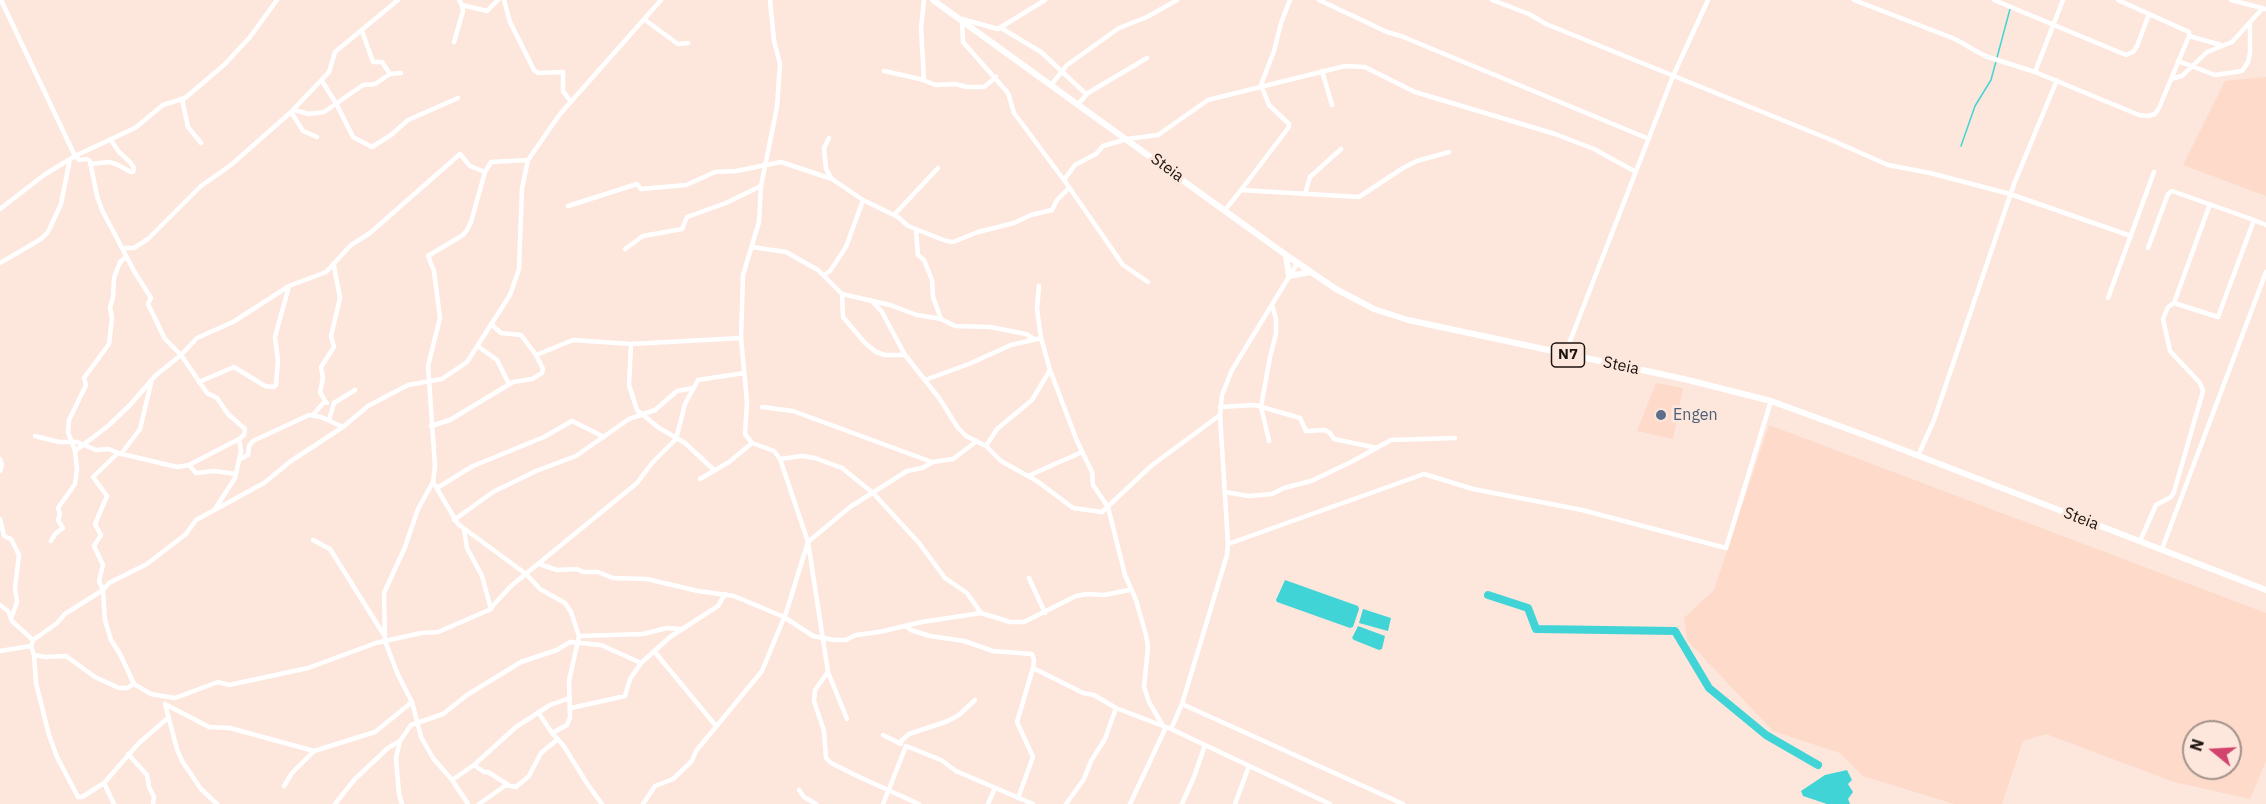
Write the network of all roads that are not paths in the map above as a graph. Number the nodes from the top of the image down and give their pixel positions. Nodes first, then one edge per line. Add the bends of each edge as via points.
1 (1, 0) edge
2 (277, 0) edge
3 (398, 0) edge
4 (498, 0) edge
5 (504, 0) edge
6 (661, 0) edge
7 (770, 0) edge
8 (924, 0) edge
9 (933, 0) edge
10 (1046, 0) edge
11 (1177, 0) edge
12 (1290, 0) edge
13 (1319, 0) edge
14 (1492, 0) edge
15 (1708, 0) edge
16 (1854, 0) edge
17 (1879, 0) edge
18 (1994, 0) edge
19 (2064, 0) edge
20 (2118, 0) edge
21 (2231, 0) edge
22 (461, 2) edge
23 (1875, 8) junction
24 (2264, 9) edge
25 (2149, 14) junction
26 (960, 19) junction
27 (645, 20) junction
28 (2250, 23) junction
29 (2054, 24) junction
30 (1000, 28) junction
31 (362, 31) junction
32 (2189, 36) junction
33 (454, 42) dead end
34 (688, 43) dead end
35 (2223, 46) junction
36 (1147, 58) dead end
37 (2178, 61) junction
38 (2192, 66) junction
39 (884, 71) dead end
40 (1322, 71) junction
41 (1062, 72) junction
42 (2035, 72) junction
43 (401, 73) dead end
44 (390, 74) junction
45 (1673, 76) junction
46 (996, 77) junction
47 (2171, 79) junction
48 (924, 80) junction
49 (2057, 80) junction
50 (322, 81) junction
51 (1051, 85) junction
52 (1261, 87) junction
53 (1086, 94) junction
54 (458, 98) dead end
55 (182, 99) junction
56 (571, 102) junction
57 (1078, 104) junction
58 (337, 105) junction
59 (1332, 105) dead end
60 (293, 111) junction
61 (317, 137) dead end
62 (829, 138) dead end
63 (110, 139) junction
64 (1127, 139) junction
65 (1649, 139) junction
66 (201, 143) dead end
67 (1341, 149) dead end
68 (1449, 152) dead end
69 (75, 156) junction
70 (70, 159) junction
71 (528, 160) junction
72 (766, 164) junction
73 (90, 165) junction
74 (938, 168) dead end
75 (485, 172) junction
76 (1636, 172) junction
77 (2154, 172) dead end
78 (832, 179) junction
79 (1064, 180) junction
80 (761, 186) junction
81 (1069, 188) junction
82 (1241, 190) junction
83 (1305, 194) junction
84 (2010, 194) junction
85 (862, 200) junction
86 (2211, 204) junction
87 (568, 206) dead end
88 (0, 209) edge
89 (1225, 210) junction
90 (894, 215) junction
91 (2254, 220) junction
92 (2266, 225) edge
93 (916, 231) junction
94 (2131, 236) junction
95 (752, 247) junction
96 (124, 248) junction
97 (2148, 248) dead end
98 (625, 249) dead end
99 (1286, 255) junction
100 (126, 257) junction
101 (1298, 262) junction
102 (0, 263) edge
103 (334, 266) junction
104 (1311, 272) junction
105 (2266, 272) edge
106 (824, 275) junction
107 (1289, 276) junction
108 (1148, 282) dead end
109 (289, 286) junction
110 (1039, 286) dead end
111 (842, 294) junction
112 (2108, 298) dead end
113 (871, 300) junction
114 (2174, 303) junction
115 (1272, 305) junction
116 (941, 319) junction
117 (491, 324) junction
118 (741, 338) junction
119 (1041, 338) junction
120 (1034, 339) junction
121 (631, 344) junction
122 (479, 347) junction
123 (1565, 354) junction
124 (536, 355) junction
125 (905, 355) junction
126 (181, 356) junction
127 (1050, 370) junction
128 (744, 373) junction
129 (925, 380) junction
130 (200, 382) junction
131 (151, 383) junction
132 (429, 383) junction
133 (509, 384) junction
134 (694, 388) junction
135 (355, 390) dead end
136 (325, 401) junction
137 (1771, 401) junction
138 (331, 407) junction
139 (762, 407) dead end
140 (1220, 407) junction
141 (1260, 407) junction
142 (641, 414) junction
143 (314, 415) junction
144 (1220, 415) junction
145 (329, 420) junction
146 (431, 426) junction
147 (343, 427) junction
148 (35, 436) dead end
149 (604, 437) junction
150 (1455, 438) dead end
151 (239, 439) junction
152 (676, 439) junction
153 (977, 441) junction
154 (1269, 441) dead end
155 (71, 442) junction
156 (752, 443) junction
157 (83, 444) junction
158 (986, 446) junction
159 (1377, 448) junction
160 (75, 451) junction
161 (1083, 452) junction
162 (120, 454) junction
163 (1918, 456) junction
164 (0, 459) edge
165 (240, 459) junction
166 (780, 459) junction
167 (933, 462) junction
168 (189, 465) junction
169 (714, 470) junction
170 (0, 471) edge
171 (236, 474) junction
172 (1028, 476) junction
173 (700, 479) dead end
174 (433, 482) junction
175 (437, 488) junction
176 (1225, 492) junction
177 (873, 493) junction
178 (1108, 507) junction
179 (214, 510) junction
180 (0, 519) edge
181 (454, 520) junction
182 (464, 529) junction
183 (313, 540) dead end
184 (2140, 541) junction
185 (51, 542) dead end
186 (808, 542) junction
187 (1228, 544) junction
188 (2162, 549) junction
189 (539, 564) junction
190 (526, 574) junction
191 (1029, 578) dead end
192 (103, 590) junction
193 (1130, 590) junction
194 (2266, 590) edge
195 (725, 594) junction
196 (0, 605) edge
197 (491, 609) junction
198 (981, 613) junction
199 (1046, 613) junction
200 (784, 617) junction
201 (11, 619) junction
202 (906, 626) junction
203 (681, 629) junction
204 (579, 636) junction
205 (822, 637) junction
206 (385, 638) junction
207 (33, 640) junction
208 (577, 643) junction
209 (31, 646) junction
210 (3, 651) edge
211 (654, 651) junction
212 (34, 655) junction
213 (0, 656) edge
214 (641, 663) junction
215 (1033, 668) junction
216 (828, 672) junction
217 (134, 684) junction
218 (162, 697) junction
219 (570, 698) junction
220 (975, 700) dead end
221 (412, 702) junction
222 (165, 704) junction
223 (1182, 704) junction
224 (571, 708) junction
225 (1116, 708) junction
226 (538, 712) junction
227 (168, 717) junction
228 (847, 719) dead end
229 (417, 723) junction
230 (716, 726) junction
231 (1167, 727) junction
232 (552, 734) junction
233 (883, 735) dead end
234 (558, 739) junction
235 (400, 741) junction
236 (899, 743) junction
237 (1205, 745) junction
238 (906, 747) junction
239 (314, 751) junction
240 (128, 754) junction
241 (474, 765) junction
242 (1249, 766) junction
243 (452, 780) junction
244 (104, 783) junction
245 (507, 784) junction
246 (284, 786) dead end
247 (995, 788) junction
248 (799, 790) dead end
249 (888, 790) junction
250 (1018, 798) junction
251 (400, 802) edge
252 (114, 804) edge
253 (153, 804) edge
254 (218, 804) edge
255 (335, 804) edge
256 (468, 804) edge
257 (479, 804) edge
258 (602, 804) edge
259 (643, 804) edge
260 (816, 804) edge
261 (883, 804) edge
262 (919, 804) edge
263 (988, 804) edge
264 (1033, 804) edge
265 (1066, 804) edge
266 (1130, 804) edge
267 (1182, 804) edge
268 (1235, 804) edge
269 (1330, 804) edge
270 (1403, 804) edge

1 - 69 street
2 - 55 street via 250,38
3 - 31 street
4 - 22 street via 487,11
5 - 56 street via 510,22 534,70 563,72 563,91
6 - 27 street
7 - 72 street via 780,64
8 - 48 street
9 - 26 main road, Steia / N7
10 - 30 street
11 - 41 street via 1119,28
12 - 52 street
13 - 65 street
14 - 45 street
15 - 45 street
16 - 23 street
17 - 23 street
18 - 29 street
19 - 29 street
20 - 25 street
21 - 24 street
22 - 33 street via 463,11
23 - 42 street via 1955,39 1985,56
24 - 28 street
25 - 29 street via 2137,46 2129,55
25 - 32 street via 2187,30
26 - 30 street
26 - 46 street via 963,42
26 - 51 main road, Steia / N7
27 - 34 street via 678,44
27 - 56 street
28 - 35 street
28 - 38 street via 2250,53 2242,71 2215,75
29 - 42 street
30 - 41 street via 1035,48
31 - 44 street via 373,62 382,62
31 - 50 street via 335,52
32 - 35 street
32 - 37 street
35 - 38 street via 2207,52
36 - 53 street
37 - 38 street
37 - 47 street
38 - 47 street
39 - 48 street
40 - 52 street
40 - 59 street
40 - 76 street via 1365,67 1415,92 1594,149
41 - 51 street
41 - 53 street
42 - 49 street
43 - 44 street
44 - 58 street via 375,84 363,86
45 - 65 street
45 - 84 street via 1888,165
46 - 48 street via 981,87 936,85
46 - 79 street via 1008,93 1014,113
47 - 49 street via 2155,114 2148,116
49 - 84 street
50 - 58 street
50 - 60 street
51 - 57 main road, Steia / N7
52 - 64 street via 1208,100 1158,135
52 - 82 street via 1272,110 1289,127
53 - 57 street
54 - 58 street via 414,117 372,147 353,137
55 - 63 street via 163,105 139,125
55 - 66 street via 188,127
56 - 71 street
57 - 64 main road, Steia / N7
58 - 60 street via 314,114
60 - 61 street via 303,131
60 - 96 street via 201,186 148,239 134,248
62 - 78 street via 824,148 826,169
63 - 69 street
63 - 73 street via 134,171 109,162
64 - 79 street via 1103,146 1075,165
64 - 89 main road, Steia / N7
65 - 76 street
67 - 83 street via 1310,177
68 - 83 street via 1403,168 1359,197
69 - 70 street
69 - 73 street via 88,159
70 - 88 street
70 - 102 street via 60,207 45,236
71 - 75 street via 493,161
71 - 117 street via 522,188 519,269 510,295
72 - 78 street via 785,163
72 - 80 street
72 - 87 street via 715,172 686,185 641,189 637,184
73 - 96 street via 97,196
74 - 90 street
75 - 103 street via 470,166 460,154 351,245
75 - 132 street via 467,230 428,256 434,271 440,318 429,358
76 - 123 street
77 - 94 street
78 - 85 street
79 - 81 street
80 - 95 street via 759,222
80 - 98 street via 687,218 682,229 643,236
81 - 93 street via 1052,210 952,242
81 - 108 street via 1123,265
82 - 83 street
82 - 89 street
84 - 94 street
84 - 163 street via 1934,420
85 - 90 street
85 - 106 street via 846,247
86 - 91 street
86 - 97 street via 2172,191
86 - 114 street
89 - 99 main road, Steia / N7
90 - 93 street
91 - 92 street
91 - 114 street via 2217,317
93 - 116 street via 918,255 932,279
94 - 112 street
95 - 106 street via 786,252
95 - 118 street via 743,275
96 - 100 street
99 - 101 main road, Steia / N7
99 - 107 main road
100 - 126 street via 151,298 148,304 165,339
100 - 155 street via 114,278 110,340 84,378 86,385 69,420
101 - 104 main road, Steia / N7
101 - 107 street
103 - 109 street
103 - 136 street via 340,298 331,336 334,347 321,367 320,392
104 - 107 main road
104 - 123 main road, Steia / N7 via 1354,300 1395,317
105 - 188 street
106 - 111 street
107 - 115 street
109 - 126 street via 232,322 197,338
109 - 130 street via 275,337 276,385 265,386 234,367
110 - 119 street
111 - 113 street
111 - 125 street via 843,317 865,343 885,355
113 - 116 street
113 - 125 street via 884,314
114 - 184 street via 2163,319 2168,346 2200,382 2203,391 2174,492 2156,505
115 - 140 street via 1232,370
115 - 141 street via 1276,334
116 - 120 street via 955,326 990,327
117 - 122 street
117 - 124 street via 501,333 521,335
118 - 121 street
118 - 128 street
119 - 120 street
119 - 127 street
120 - 129 street
121 - 124 street via 573,340
121 - 142 street via 630,390
122 - 132 street via 460,368
122 - 133 street via 497,360
123 - 137 main road, Steia / N7
124 - 133 street via 542,373 532,380
125 - 129 street
126 - 130 street
126 - 131 street
127 - 158 street via 1032,400 997,429
127 - 161 street
128 - 134 street via 700,378
128 - 156 street via 745,434
129 - 153 street via 958,428
130 - 151 street via 243,426 245,431
131 - 157 street via 108,426
131 - 162 street via 140,429
132 - 146 street
132 - 147 street via 406,385 366,408
133 - 146 street via 450,420
134 - 142 street via 677,391 655,410
134 - 152 street via 685,404
135 - 138 street
136 - 138 street
136 - 143 street
137 - 163 main road, Steia / N7
137 - 187 street via 1726,548 1424,474
138 - 145 street
139 - 167 street via 793,411
140 - 141 street
140 - 144 street
141 - 154 street
141 - 159 street via 1300,418 1306,431 1325,430 1334,439
142 - 149 street
142 - 152 street
143 - 145 street
143 - 165 street via 253,441 248,455
144 - 176 street
144 - 178 street via 1151,466
145 - 147 street
146 - 174 street
147 - 179 street via 291,460 257,488
148 - 155 street
149 - 175 street via 572,421 473,466
149 - 181 street via 576,456 493,492
150 - 159 street via 1400,438 1383,442
151 - 165 street
151 - 168 street
152 - 169 street via 692,448
152 - 189 street via 628,491
153 - 158 street
153 - 167 street via 953,459
155 - 157 street
155 - 160 street
156 - 166 street via 774,450
156 - 169 street
157 - 160 street
157 - 162 street
158 - 172 street via 1001,461
159 - 176 street via 1311,481 1274,493 1249,496
160 - 185 street via 75,484 58,508 63,529
161 - 172 street
161 - 178 street via 1094,486
162 - 168 street via 177,468
162 - 192 street via 93,477 107,495 95,524 101,535 94,546 103,565 99,581
163 - 184 main road, Steia / N7
164 - 170 street
165 - 171 street
166 - 177 street via 802,456 832,462
166 - 186 street
167 - 177 street via 907,471
168 - 171 street via 196,473
169 - 173 street
171 - 179 street
172 - 178 street via 1073,508 1099,513
174 - 175 street
174 - 206 street via 384,590
175 - 181 street
176 - 187 street
177 - 186 street
177 - 198 street via 945,578 967,593
178 - 193 street
179 - 192 street via 196,520 186,534 147,564
180 - 201 street via 4,536 11,539 19,555 17,602
181 - 182 street
182 - 190 street
182 - 197 street via 467,548 482,576
183 - 206 street via 330,549
184 - 188 main road, Steia / N7
186 - 200 street
186 - 205 street
187 - 223 street
188 - 194 main road, Steia / N7
189 - 190 street
189 - 195 street via 556,570 578,569 613,578 647,579
190 - 197 street
190 - 204 street via 540,589 567,605
191 - 199 street
192 - 207 street
192 - 217 street via 104,617 111,640
193 - 199 street via 1076,596
193 - 231 street via 1148,647 1144,687 1149,702
195 - 200 street
195 - 203 street via 718,606
196 - 201 street
197 - 206 street via 441,632
198 - 199 street via 1014,623
198 - 202 street
200 - 205 street
200 - 230 street via 762,671
201 - 207 street
202 - 205 street via 856,634 846,640
202 - 215 street via 993,651 1032,654
203 - 204 street
203 - 211 street
204 - 208 street
205 - 216 street
206 - 218 street via 308,668 229,685 218,682 181,696
206 - 221 street
207 - 209 street
208 - 214 street via 601,645
208 - 219 street via 569,681
208 - 229 street via 570,642 521,662 444,714
209 - 210 street
209 - 212 street
210 - 213 street
211 - 214 street
211 - 230 street
212 - 217 street via 66,656 119,688
212 - 244 street via 35,680 49,735 76,795 82,797
214 - 224 street via 625,696
215 - 225 street
215 - 250 street via 1017,722 1032,757
216 - 228 street
216 - 249 street via 814,693 826,758
217 - 218 street
218 - 222 street
219 - 224 street
219 - 226 street
220 - 236 street via 948,721 909,734
221 - 229 street
221 - 239 street via 372,734
222 - 227 street
222 - 239 street via 209,727 230,728
223 - 231 street
223 - 270 street
224 - 232 street via 568,723
225 - 231 street
225 - 265 street via 1105,739
226 - 232 street
226 - 241 street
227 - 240 street
227 - 254 street via 187,771
229 - 235 street
229 - 243 street via 430,755
230 - 259 street via 692,760 671,780 655,786
231 - 237 street
231 - 266 street
232 - 234 street
233 - 236 street
234 - 245 street via 541,753 529,776 516,787
234 - 258 street
235 - 251 street via 396,765
235 - 255 street via 355,779
236 - 238 street
237 - 242 street
237 - 267 street
238 - 247 street
238 - 249 street
239 - 246 street via 291,773
240 - 244 street
240 - 253 street via 147,775
241 - 243 street
241 - 245 street
242 - 268 street
242 - 269 street
243 - 256 street
244 - 252 street
245 - 257 street
247 - 250 street
247 - 263 street
248 - 260 street
249 - 261 street
249 - 262 street
250 - 264 street

